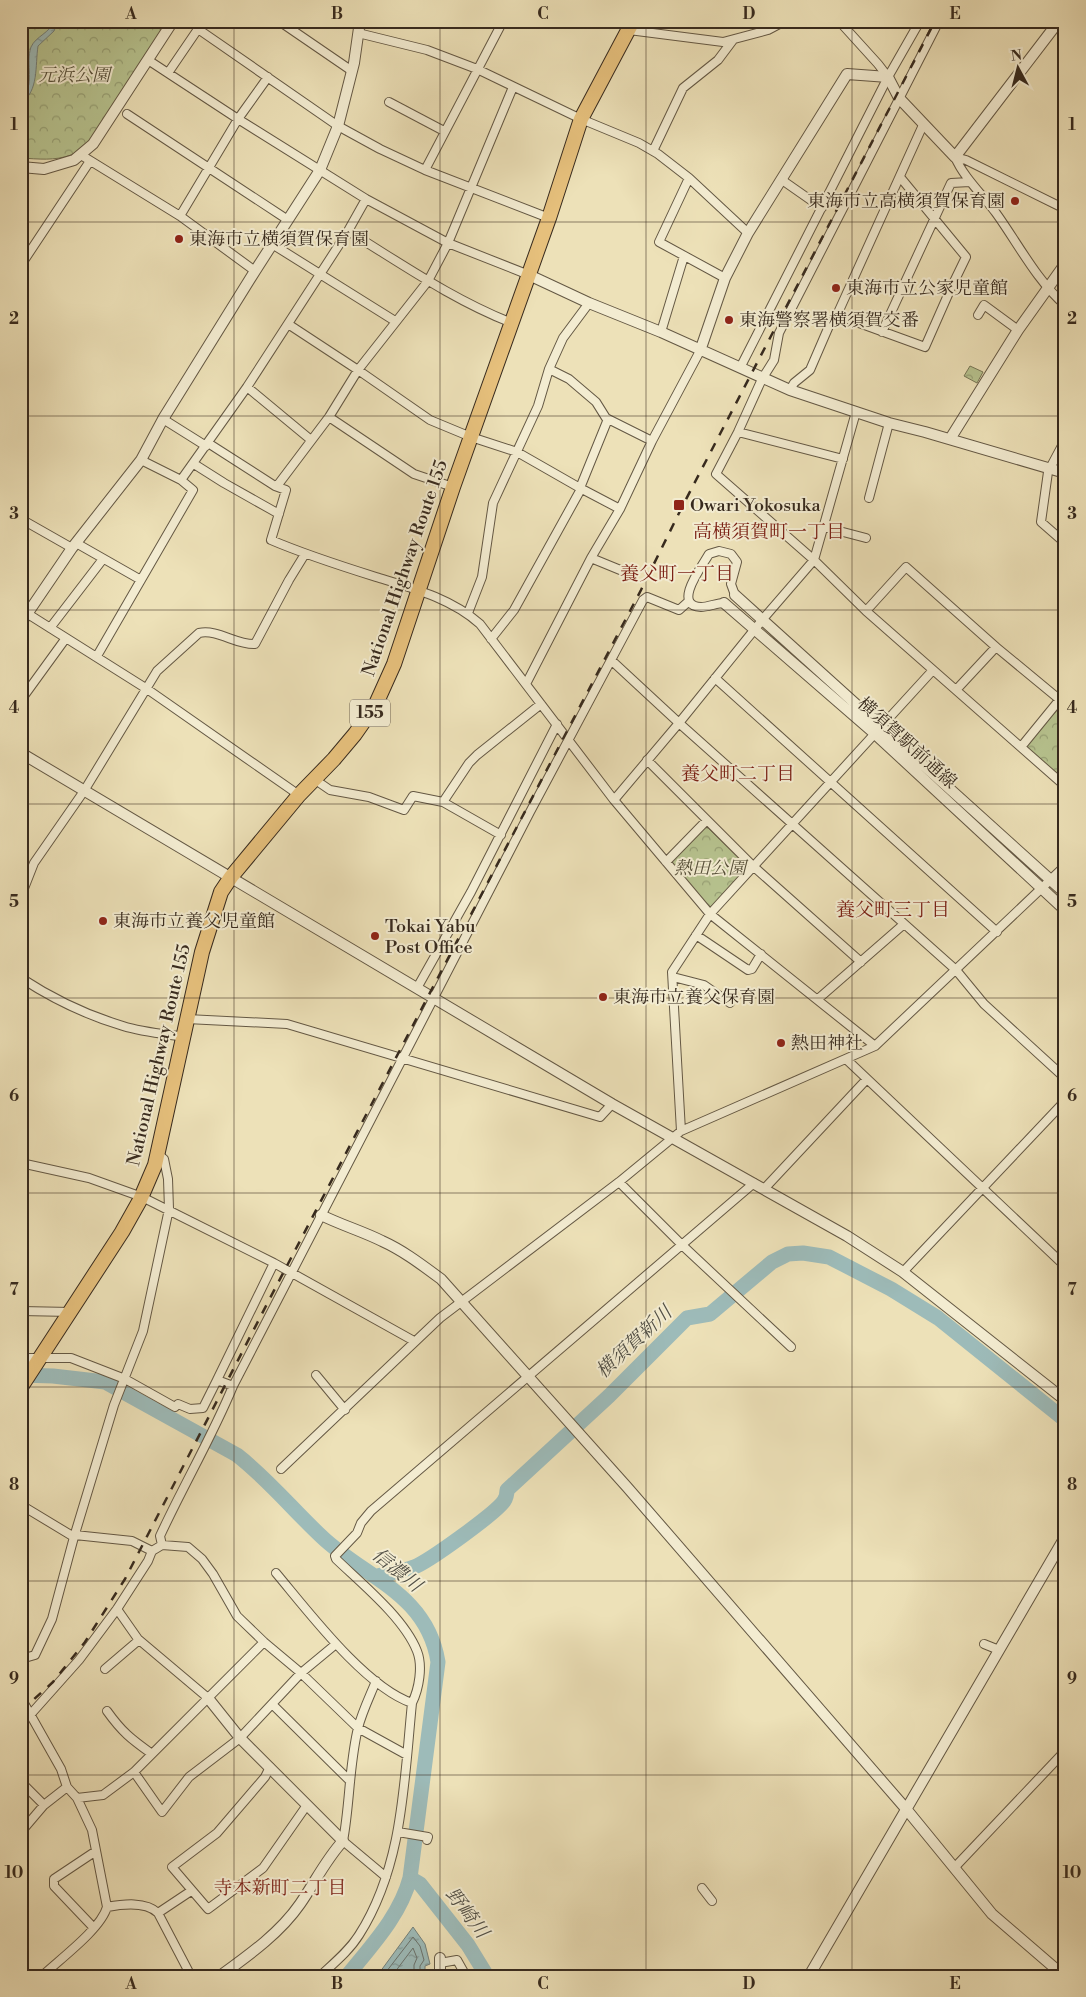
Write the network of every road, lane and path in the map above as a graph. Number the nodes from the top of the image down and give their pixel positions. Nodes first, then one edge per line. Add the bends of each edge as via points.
1 (172, 21) edge
2 (206, 21) edge
3 (279, 21) edge
4 (360, 21) edge
5 (785, 21) edge
6 (839, 21) edge
7 (920, 21) edge
8 (939, 21) edge
9 (1059, 21) edge
10 (502, 23) dead end
11 (631, 26) edge
12 (198, 29) junction
13 (358, 33) junction
14 (733, 40) junction
15 (148, 60) junction
16 (477, 69) junction
17 (352, 71) junction
18 (168, 73) junction
19 (268, 77) junction
20 (888, 77) junction
21 (513, 87) junction
22 (899, 98) junction
23 (389, 102) dead end
24 (127, 114) dead end
25 (238, 119) junction
26 (581, 119) junction
27 (923, 124) junction
28 (338, 126) junction
29 (444, 130) junction
30 (653, 151) junction
31 (81, 155) junction
32 (955, 157) junction
33 (90, 162) junction
34 (21, 167) edge
35 (209, 167) junction
36 (320, 170) junction
37 (425, 170) junction
38 (900, 177) junction
39 (689, 178) junction
40 (782, 180) junction
41 (970, 182) junction
42 (471, 188) junction
43 (366, 199) junction
44 (822, 208) junction
45 (1065, 209) edge
46 (180, 216) junction
47 (548, 218) junction
48 (934, 218) junction
49 (288, 220) junction
50 (348, 231) junction
51 (748, 233) junction
52 (448, 243) junction
53 (272, 244) junction
54 (684, 256) junction
55 (1065, 264) edge
56 (21, 266) edge
57 (254, 271) junction
58 (320, 274) junction
59 (529, 275) junction
60 (725, 278) junction
61 (428, 281) junction
62 (1048, 288) junction
63 (589, 304) junction
64 (1065, 305) edge
65 (837, 315) junction
66 (978, 315) dead end
67 (395, 321) junction
68 (512, 323) junction
69 (288, 324) junction
70 (1018, 330) junction
71 (661, 332) junction
72 (882, 332) junction
73 (700, 351) junction
74 (740, 368) junction
75 (549, 369) junction
76 (358, 370) junction
77 (762, 379) junction
78 (247, 387) junction
79 (790, 390) junction
80 (856, 412) junction
81 (330, 417) junction
82 (163, 419) junction
83 (608, 419) junction
84 (888, 423) junction
85 (738, 432) junction
86 (471, 436) junction
87 (950, 439) junction
88 (311, 440) junction
89 (1065, 440) edge
90 (652, 441) junction
91 (206, 444) junction
92 (517, 452) junction
93 (843, 459) junction
94 (141, 460) junction
95 (194, 464) junction
96 (1049, 467) junction
97 (1065, 473) edge
98 (181, 480) junction
99 (277, 486) junction
100 (453, 487) junction
101 (580, 489) junction
102 (870, 498) dead end
103 (620, 509) junction
104 (278, 514) junction
105 (21, 519) edge
106 (824, 527) junction
107 (866, 538) dead end
108 (1065, 544) edge
109 (74, 545) junction
110 (305, 554) junction
111 (591, 558) junction
112 (103, 559) junction
113 (814, 560) junction
114 (630, 574) dead end
115 (141, 580) junction
116 (419, 590) junction
117 (735, 595) joint
118 (689, 601) junction
119 (724, 603) joint
120 (866, 611) junction
121 (468, 613) junction
122 (28, 614) junction
123 (763, 619) junction
124 (21, 623) edge
125 (50, 628) junction
126 (755, 629) junction
127 (66, 638) junction
128 (491, 639) junction
129 (996, 647) junction
130 (97, 656) junction
131 (611, 660) junction
132 (933, 670) junction
133 (715, 678) junction
134 (526, 684) junction
135 (146, 689) junction
136 (956, 690) junction
137 (1063, 699) edge
138 (21, 700) edge
139 (541, 704) junction
140 (679, 723) junction
141 (557, 724) junction
142 (878, 730) junction
143 (568, 741) junction
144 (1021, 748) junction
145 (21, 753) edge
146 (647, 760) junction
147 (314, 779) junction
148 (831, 782) junction
149 (1065, 786) edge
150 (84, 792) junction
151 (299, 795) junction
152 (614, 800) junction
153 (443, 802) junction
154 (706, 821) junction
155 (792, 825) junction
156 (501, 834) junction
157 (666, 862) junction
158 (753, 866) junction
159 (1065, 866) edge
160 (231, 877) junction
161 (1051, 880) junction
162 (1042, 889) junction
163 (1065, 893) edge
164 (21, 896) edge
165 (1065, 910) edge
166 (710, 914) junction
167 (904, 924) junction
168 (997, 932) junction
169 (696, 935) junction
170 (761, 954) junction
171 (861, 962) junction
172 (956, 970) junction
173 (21, 978) edge
174 (672, 978) junction
175 (417, 988) junction
176 (434, 998) junction
177 (818, 999) junction
178 (730, 1003) dead end
179 (187, 1019) junction
180 (184, 1037) junction
181 (875, 1046) junction
182 (404, 1059) junction
183 (846, 1059) junction
184 (1065, 1078) edge
185 (866, 1080) junction
186 (1065, 1101) edge
187 (612, 1104) junction
188 (681, 1131) junction
189 (671, 1138) junction
190 (158, 1154) junction
191 (21, 1163) edge
192 (620, 1182) junction
193 (754, 1183) junction
194 (981, 1188) junction
195 (764, 1189) junction
196 (142, 1197) junction
197 (169, 1209) junction
198 (322, 1215) junction
199 (682, 1245) junction
200 (274, 1263) junction
201 (1065, 1266) edge
202 (903, 1272) junction
203 (291, 1273) junction
204 (461, 1303) junction
205 (21, 1311) edge
206 (71, 1312) junction
207 (414, 1342) junction
208 (791, 1347) dead end
209 (21, 1358) edge
210 (40, 1359) junction
211 (316, 1375) dead end
212 (529, 1376) junction
213 (217, 1380) junction
214 (124, 1381) junction
215 (233, 1386) junction
216 (21, 1387) edge
217 (1065, 1400) edge
218 (345, 1410) junction
219 (281, 1469) dead end
220 (21, 1505) edge
221 (75, 1536) junction
222 (1065, 1537) edge
223 (162, 1545) junction
224 (152, 1551) junction
225 (276, 1573) dead end
226 (117, 1609) junction
227 (139, 1640) junction
228 (264, 1642) junction
229 (336, 1644) junction
230 (984, 1644) dead end
231 (999, 1650) junction
232 (21, 1659) edge
233 (105, 1669) dead end
234 (301, 1673) junction
235 (376, 1681) junction
236 (21, 1698) edge
237 (208, 1698) junction
238 (412, 1703) junction
239 (272, 1704) junction
240 (107, 1711) dead end
241 (30, 1715) junction
242 (358, 1728) junction
243 (240, 1738) junction
244 (1065, 1751) edge
245 (152, 1754) junction
246 (407, 1755) junction
247 (270, 1767) junction
248 (134, 1772) junction
249 (350, 1781) junction
250 (21, 1782) edge
251 (67, 1787) junction
252 (77, 1798) junction
253 (44, 1805) junction
254 (308, 1805) junction
255 (906, 1810) junction
256 (21, 1832) edge
257 (398, 1832) junction
258 (425, 1838) dead end
259 (343, 1841) junction
260 (96, 1851) junction
261 (955, 1867) junction
262 (386, 1877) junction
263 (702, 1888) dead end
264 (191, 1891) junction
265 (712, 1901) dead end
266 (107, 1906) junction
267 (158, 1913) junction
268 (93, 1927) junction
269 (440, 1961) joint
270 (42, 1976) edge
271 (191, 1976) edge
272 (220, 1976) edge
273 (320, 1976) edge
274 (440, 1976) edge
275 (466, 1976) edge
276 (809, 1976) edge
277 (1064, 1976) edge

1 - 15 street
2 - 12 street
3 - 17 street
4 - 13 street
5 - 14 street via 768,30
6 - 20 street
7 - 20 street
8 - 22 street
9 - 32 street
10 - 16 street
11 - 14 street via 723,42
11 - 26 highway, National Highway Route 155 / 155
12 - 18 street
12 - 19 street
13 - 16 street via 427,50
13 - 17 street
14 - 30 street via 718,60 683,88
15 - 18 street
15 - 31 street via 93,144
16 - 21 street
16 - 29 street
17 - 28 street
18 - 25 street
19 - 25 street
19 - 28 street
20 - 22 street
20 - 40 street via 847,74
20 - 44 street
21 - 26 street
21 - 42 street
22 - 27 street
22 - 77 street via 779,333 774,360
23 - 29 street
24 - 35 street
25 - 35 street
25 - 36 street
26 - 30 street
26 - 47 highway, National Highway Route 155 / 155
27 - 32 street
27 - 38 street
28 - 36 street
28 - 37 street
29 - 37 street
30 - 39 street
31 - 33 street
31 - 34 street via 44,169
32 - 41 street
32 - 45 street
33 - 46 street
33 - 56 street
35 - 46 street
35 - 49 street
36 - 43 street
36 - 49 street
37 - 42 street
38 - 48 street
38 - 65 street
39 - 51 street
39 - 54 street via 659,242
40 - 44 street
40 - 51 street
41 - 48 street via 951,183
41 - 62 street
42 - 47 street
42 - 52 street
43 - 50 street
43 - 52 street
44 - 74 street
46 - 57 street
47 - 59 highway, National Highway Route 155 / 155
48 - 72 street
48 - 72 street via 966,257 925,347
49 - 53 street
50 - 58 street
50 - 61 street
51 - 60 street
52 - 59 street
52 - 61 street
53 - 57 street
53 - 58 street
54 - 60 street
54 - 71 street
55 - 62 street
57 - 82 street
58 - 67 street
58 - 69 street
59 - 63 street
59 - 68 highway, National Highway Route 155 / 155
60 - 73 street
61 - 67 street
61 - 68 street via 477,309
62 - 64 street
62 - 70 street
63 - 71 street
63 - 75 street via 563,338
65 - 72 street
65 - 79 street via 810,370
66 - 70 street via 984,305
67 - 76 street
68 - 86 highway, National Highway Route 155 / 155
69 - 76 street
69 - 78 street
70 - 87 street
71 - 73 street
73 - 74 street
73 - 90 street
74 - 77 street
75 - 83 street via 569,379 596,402
75 - 92 street via 538,406
76 - 81 street
76 - 86 street via 430,420
77 - 79 street
77 - 85 street
78 - 88 street
78 - 91 street
79 - 80 street
80 - 84 street
80 - 93 street
81 - 88 street
81 - 100 street via 414,474
82 - 91 street
82 - 94 street
83 - 90 street
83 - 101 street
84 - 87 street
84 - 102 street
85 - 93 street
85 - 113 street via 716,474
86 - 92 street
86 - 100 highway, National Highway Route 155 / 155
87 - 96 street
88 - 99 street
89 - 96 street
90 - 103 street
91 - 95 street
91 - 99 street
92 - 101 street
92 - 121 street via 493,503 482,577
93 - 106 street
94 - 98 street
94 - 109 street
95 - 98 street
95 - 104 street
96 - 97 street
96 - 108 street via 1041,522
98 - 115 street via 193,490
99 - 104 street via 286,490
100 - 116 highway, National Highway Route 155 / 155
101 - 103 street
101 - 128 street via 514,610
103 - 111 street
104 - 110 street via 271,540
105 - 109 street
106 - 107 street
106 - 113 street
109 - 112 street
109 - 122 street
110 - 116 street
110 - 135 street via 255,644 245,645 217,635 199,633 157,671
111 - 114 street
111 - 134 street
112 - 115 street
112 - 125 street
113 - 120 street
113 - 123 street
115 - 130 street
116 - 121 street
116 - 147 highway, National Highway Route 155 / 155 via 394,664 376,704 355,734
117 - 118 street via 731,584 737,562 731,554 719,551 709,554 688,590
117 - 123 street, 横須賀駅前通線
118 - 119 street via 703,607
118 - 131 street via 679,610 652,598 644,598
119 - 126 street, 横須賀駅前通線
120 - 129 street via 906,567
120 - 132 street
121 - 128 street
122 - 124 street
122 - 125 street
123 - 126 street
123 - 142 street, 横須賀駅前通線
125 - 127 street
126 - 133 street
126 - 142 street, 横須賀駅前通線
127 - 130 street
127 - 138 street
128 - 134 street
129 - 136 street
129 - 137 street
130 - 135 street
131 - 140 street
131 - 143 street
132 - 136 street
132 - 142 street
133 - 140 street
133 - 148 street
134 - 139 street
135 - 150 street
135 - 151 street
136 - 144 street
137 - 144 street
139 - 141 street
139 - 153 street via 477,754
140 - 146 street
140 - 155 street
141 - 143 street
141 - 156 street
142 - 148 street
142 - 161 street, 横須賀駅前通線
142 - 162 street, 横須賀駅前通線
143 - 152 street
143 - 176 street
144 - 149 street
145 - 150 street
146 - 152 street
146 - 154 street
147 - 151 highway, National Highway Route 155 / 155
147 - 153 street via 330,790 368,797 404,810 413,796
148 - 155 street
148 - 168 street
150 - 160 street
150 - 164 street via 34,863
151 - 160 highway, National Highway Route 155 / 155
152 - 157 street
153 - 156 street
154 - 157 street
154 - 158 street
155 - 158 street
155 - 167 street
156 - 175 street
157 - 166 street
158 - 166 street
158 - 171 street
159 - 161 street
160 - 175 street
160 - 179 highway, National Highway Route 155 / 155 via 221,892 210,921
161 - 162 street
161 - 163 street, 横須賀駅前通線
162 - 165 street, 横須賀駅前通線
162 - 168 street
166 - 169 street
166 - 170 street
167 - 171 street
167 - 172 street
168 - 172 street
169 - 170 street via 748,970
169 - 174 street via 672,972
170 - 177 street
171 - 177 street
172 - 181 street
172 - 184 street via 984,1004
173 - 180 street via 79,1010 124,1026
174 - 178 street via 704,984
174 - 188 street
175 - 176 street
176 - 182 street
176 - 187 street
177 - 181 street
179 - 180 highway, National Highway Route 155 / 155
179 - 182 street via 287,1024
180 - 190 highway, National Highway Route 155 / 155
181 - 183 street
182 - 187 street via 600,1117
182 - 198 street
183 - 185 street
183 - 188 street
185 - 194 street
185 - 195 street
186 - 194 street
187 - 189 street
188 - 189 street
189 - 192 street
189 - 193 street
190 - 196 highway, National Highway Route 155 / 155
190 - 197 street via 164,1159 168,1179
191 - 196 street via 89,1178
192 - 199 street
192 - 204 street
193 - 195 street
193 - 199 street
194 - 201 street
194 - 202 street
195 - 202 street
196 - 197 street
196 - 206 highway, National Highway Route 155 / 155
197 - 200 street
197 - 214 street via 143,1331
198 - 203 street
198 - 204 street via 382,1240 413,1258 441,1279
199 - 208 street
199 - 212 street
200 - 203 street
200 - 213 street
202 - 217 street
203 - 207 street
203 - 215 street
204 - 207 street
204 - 212 street
205 - 206 street
206 - 210 highway, National Highway Route 155 / 155
207 - 218 street
209 - 210 street
210 - 214 street via 71,1358
210 - 216 highway, National Highway Route 155 / 155
211 - 218 street
212 - 238 street via 371,1511 357,1533 335,1556 388,1610 417,1650 417,1694
212 - 255 street
213 - 214 street via 202,1408 190,1409 178,1404 175,1407
213 - 215 street
214 - 221 street
215 - 223 street via 160,1536
218 - 219 street
220 - 221 street
221 - 224 street via 132,1541
221 - 232 street via 52,1619 39,1649 35,1656
222 - 231 street
223 - 224 street
223 - 228 street via 188,1547 202,1560 237,1616
224 - 226 street
225 - 229 street
226 - 227 street
226 - 241 street via 79,1660
227 - 233 street
227 - 237 street
228 - 234 street
228 - 237 street
229 - 234 street
229 - 235 street
230 - 231 street
231 - 255 street
234 - 239 street
234 - 242 street
235 - 238 street
235 - 242 street
236 - 241 street
237 - 243 street
237 - 245 street
238 - 246 street
239 - 243 street
239 - 249 street
240 - 245 street via 120,1730
241 - 251 street via 61,1769
242 - 246 street
242 - 249 street
243 - 247 street
243 - 248 street via 188,1777 162,1812
244 - 261 street
245 - 248 street
246 - 257 street
247 - 254 street
247 - 264 street via 217,1833 172,1867
248 - 252 street via 103,1795
249 - 259 street
250 - 253 street
251 - 252 street
251 - 253 street
252 - 260 street via 92,1830
253 - 256 street
254 - 259 street
254 - 264 street via 263,1868 208,1909
255 - 261 street
255 - 276 street
257 - 258 street
257 - 262 street
259 - 262 street
259 - 272 street via 299,1906 278,1929
260 - 266 street
260 - 268 street via 54,1879 54,1886
261 - 277 street via 992,1914
262 - 273 street via 359,1935
263 - 265 street
264 - 267 street
266 - 267 street via 152,1907
266 - 268 street
267 - 271 street
268 - 270 street
269 - 274 street
269 - 275 street via 457,1960

